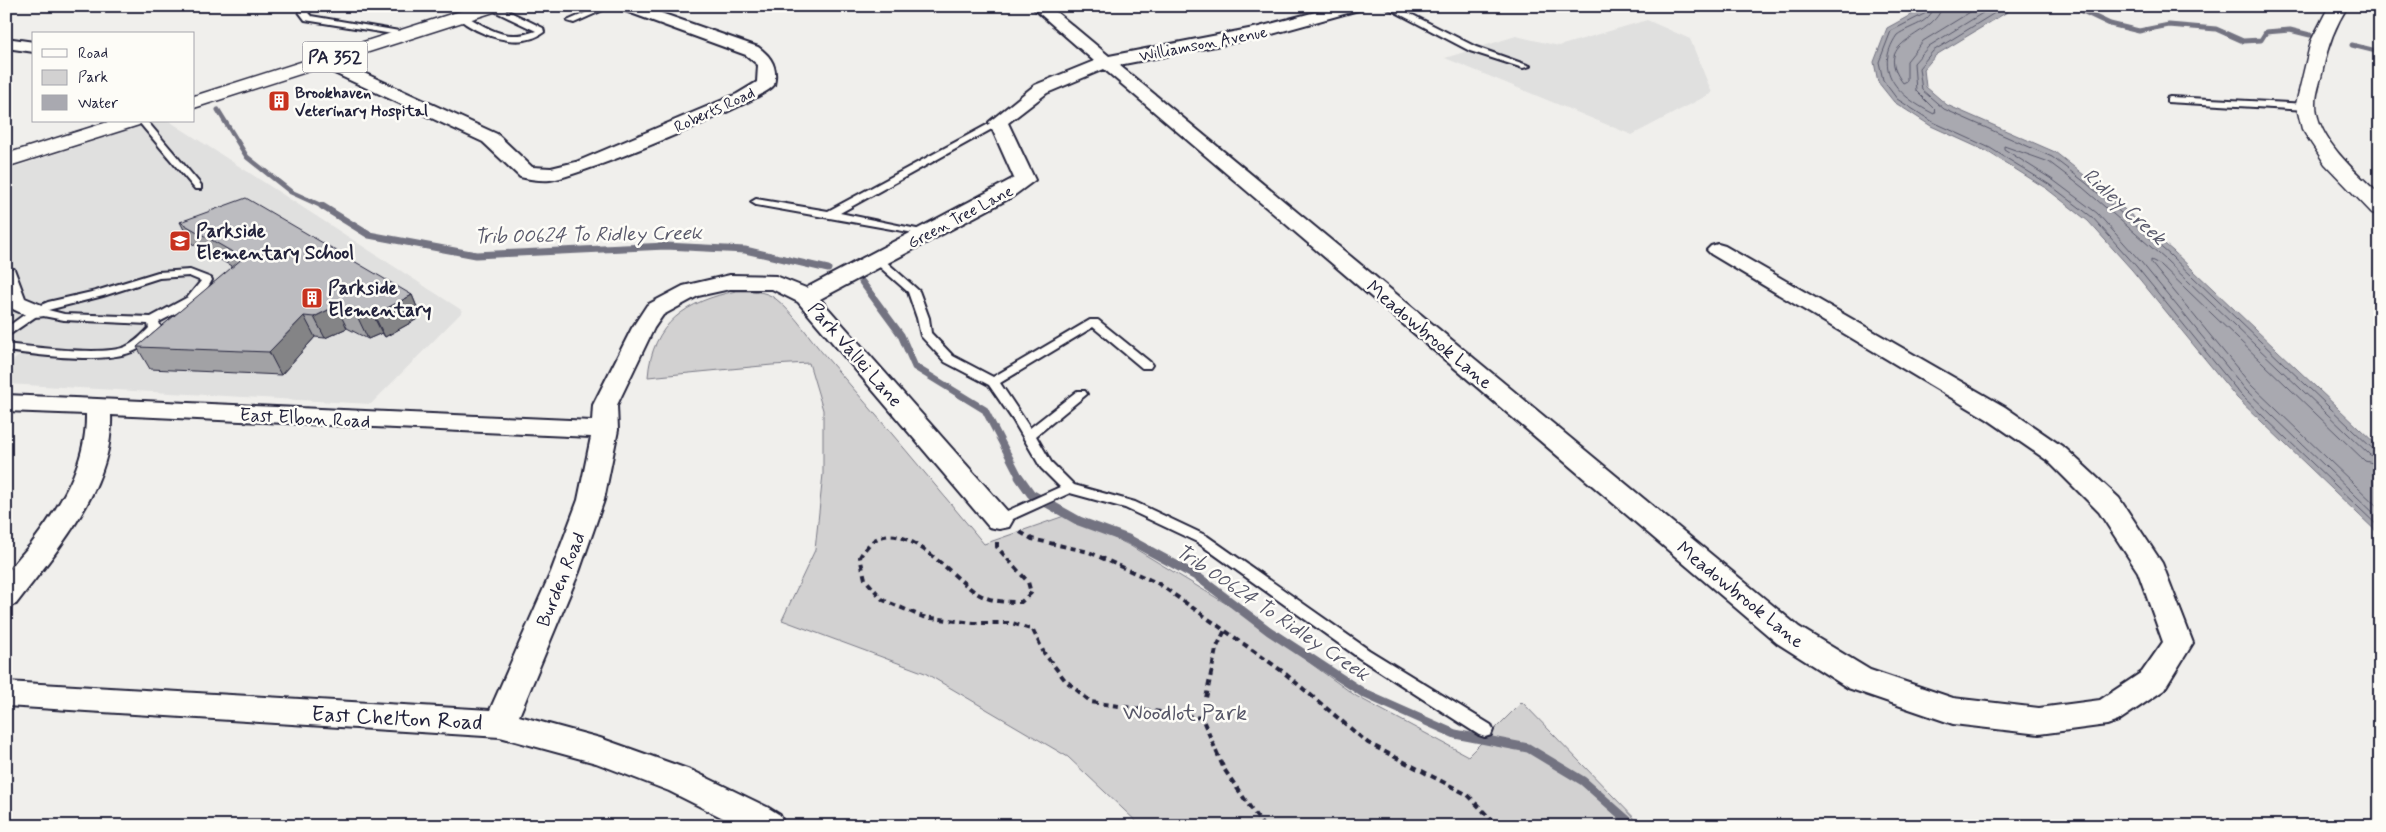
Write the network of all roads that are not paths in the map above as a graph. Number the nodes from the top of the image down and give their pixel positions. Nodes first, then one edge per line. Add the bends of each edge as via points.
1 (313, 6) edge
2 (608, 6) edge
3 (626, 6) edge
4 (1039, 6) edge
5 (1357, 6) edge
6 (1388, 6) edge
7 (2340, 6) edge
8 (479, 10) edge
9 (571, 21) dead end
10 (406, 34) junction
11 (6, 43) edge
12 (32, 47) edge
13 (323, 61) junction
14 (1107, 62) junction
15 (1526, 66) dead end
16 (195, 100) edge
17 (2170, 100) dead end
18 (2307, 108) junction
19 (129, 122) edge
20 (143, 122) edge
21 (998, 122) junction
22 (6, 161) edge
23 (198, 187) dead end
24 (756, 202) dead end
25 (2380, 208) edge
26 (830, 214) junction
27 (927, 234) junction
28 (1718, 250) dead end
29 (878, 260) junction
30 (7, 282) edge
31 (806, 297) junction
32 (36, 311) junction
33 (153, 320) junction
34 (6, 334) edge
35 (6, 347) edge
36 (1146, 366) dead end
37 (993, 382) junction
38 (1081, 394) dead end
39 (6, 403) edge
40 (98, 408) junction
41 (605, 430) junction
42 (1029, 435) junction
43 (1068, 488) junction
44 (999, 520) joint
45 (6, 596) edge
46 (6, 694) edge
47 (500, 724) junction
48 (1485, 730) dead end
49 (768, 826) edge

1 - 10 lane via 303,12 308,18
2 - 9 lane
3 - 13 street, Roberts Road via 752,51 764,58 769,71 765,85 743,98 583,166 551,174 527,173 490,138
4 - 14 street, Meadowbrook Lane
5 - 14 street, Williamson Avenue via 1261,32
6 - 15 lane via 1473,49
7 - 18 street via 2320,40
8 - 8 lane via 507,40 519,40 540,32
8 - 10 street, PA 352
10 - 13 street, PA 352
11 - 12 street
13 - 16 street, PA 352
14 - 21 street via 1041,89
14 - 28 street, Meadowbrook Lane via 1788,635 1859,679 1953,712 2039,721 2107,712 2153,681 2178,643 2152,570 2109,505 2057,455 1996,413
17 - 18 lane
18 - 25 street via 2312,129 2332,160
19 - 22 street
20 - 23 lane
21 - 26 lane
21 - 27 street, Green Tree Lane via 1025,180
24 - 26 lane
26 - 27 lane
27 - 29 street, Green Tree Lane
29 - 31 street, Green Tree Lane
29 - 37 lane via 913,291 924,318 925,334 949,359
30 - 32 street via 16,302
31 - 41 street, Park Vallei Lane via 776,283 730,282 691,291 655,310 605,405
31 - 44 street, Park Vallei Lane
32 - 33 lane via 64,317
32 - 33 lane via 158,275 190,272 207,280 192,299
32 - 34 lane
33 - 35 lane via 155,328 142,342 125,351 102,353
36 - 37 lane via 1094,322
37 - 42 lane
38 - 42 lane
39 - 40 street, East Elbon Road
40 - 41 street, East Elbon Road
40 - 45 street via 97,444 83,488 49,542
41 - 47 street, Burden Road via 591,500 565,572
42 - 43 lane via 1046,465
43 - 44 lane
43 - 48 lane via 1130,505 1202,539 1364,654
46 - 47 street, East Chelton Road
47 - 49 street, East Chelton Road via 600,751 682,781

